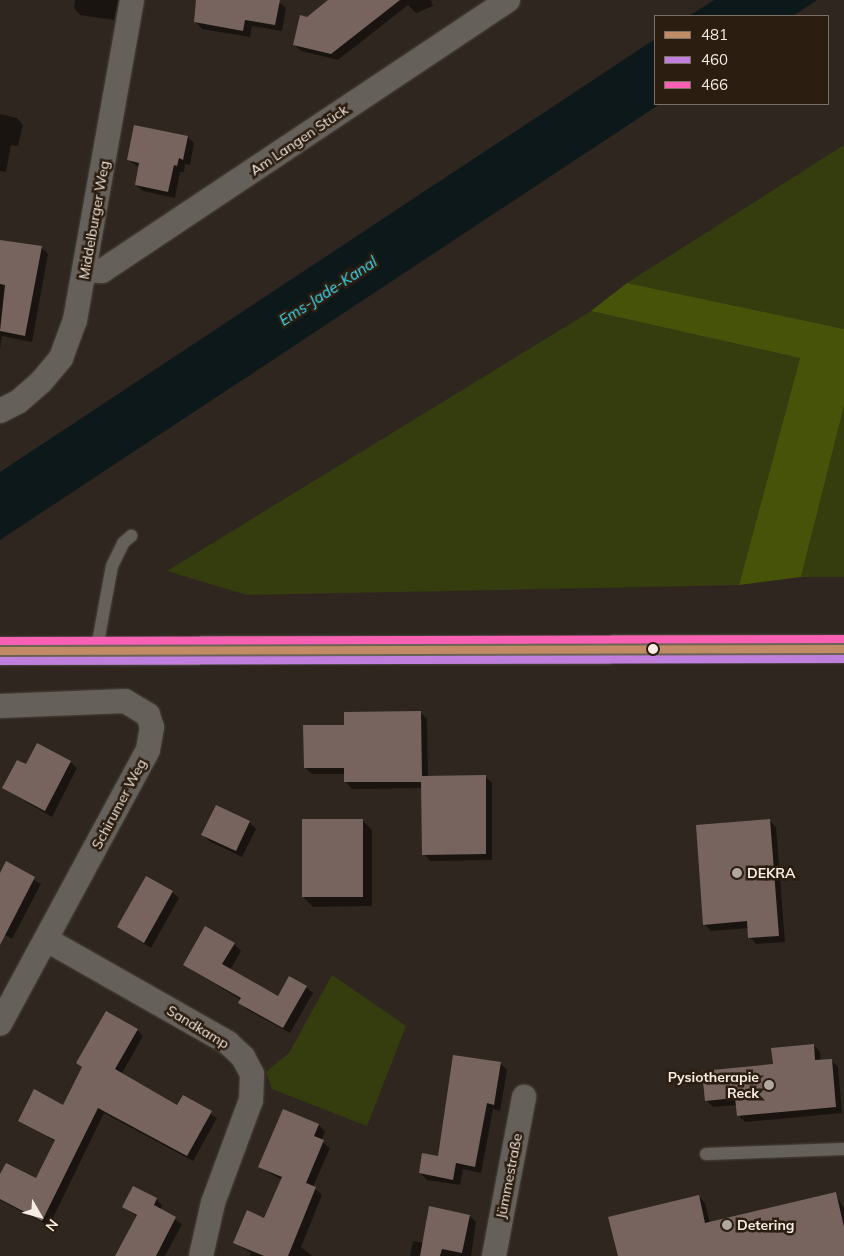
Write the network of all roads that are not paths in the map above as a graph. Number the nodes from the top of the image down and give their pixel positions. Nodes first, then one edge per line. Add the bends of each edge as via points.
1 (132, 0) edge
2 (508, 0) edge
3 (86, 270) junction
4 (0, 411) edge
5 (131, 536) dead end
6 (844, 649) edge
7 (0, 651) edge
8 (96, 653) junction
9 (0, 706) edge
10 (47, 940) junction
11 (0, 1024) edge
12 (524, 1097) dead end
13 (844, 1149) edge
14 (706, 1154) dead end
15 (201, 1256) edge
16 (494, 1256) edge

1 - 3 street, Middelburger Weg
2 - 3 street, Am Langen Stück via 102,271
3 - 4 street, Middelburger Weg via 75,320 61,358 42,382 18,402
5 - 8 lane via 123,543 112,566
6 - 8 main road
7 - 8 main road
9 - 10 street, Schirumer Weg via 125,701 148,716 152,727 148,750
10 - 11 street, Schirumer Weg
10 - 15 street, Sandkamp via 228,1043 243,1057 252,1074 251,1100 213,1203
12 - 16 street, Jümmestraße
13 - 14 lane

